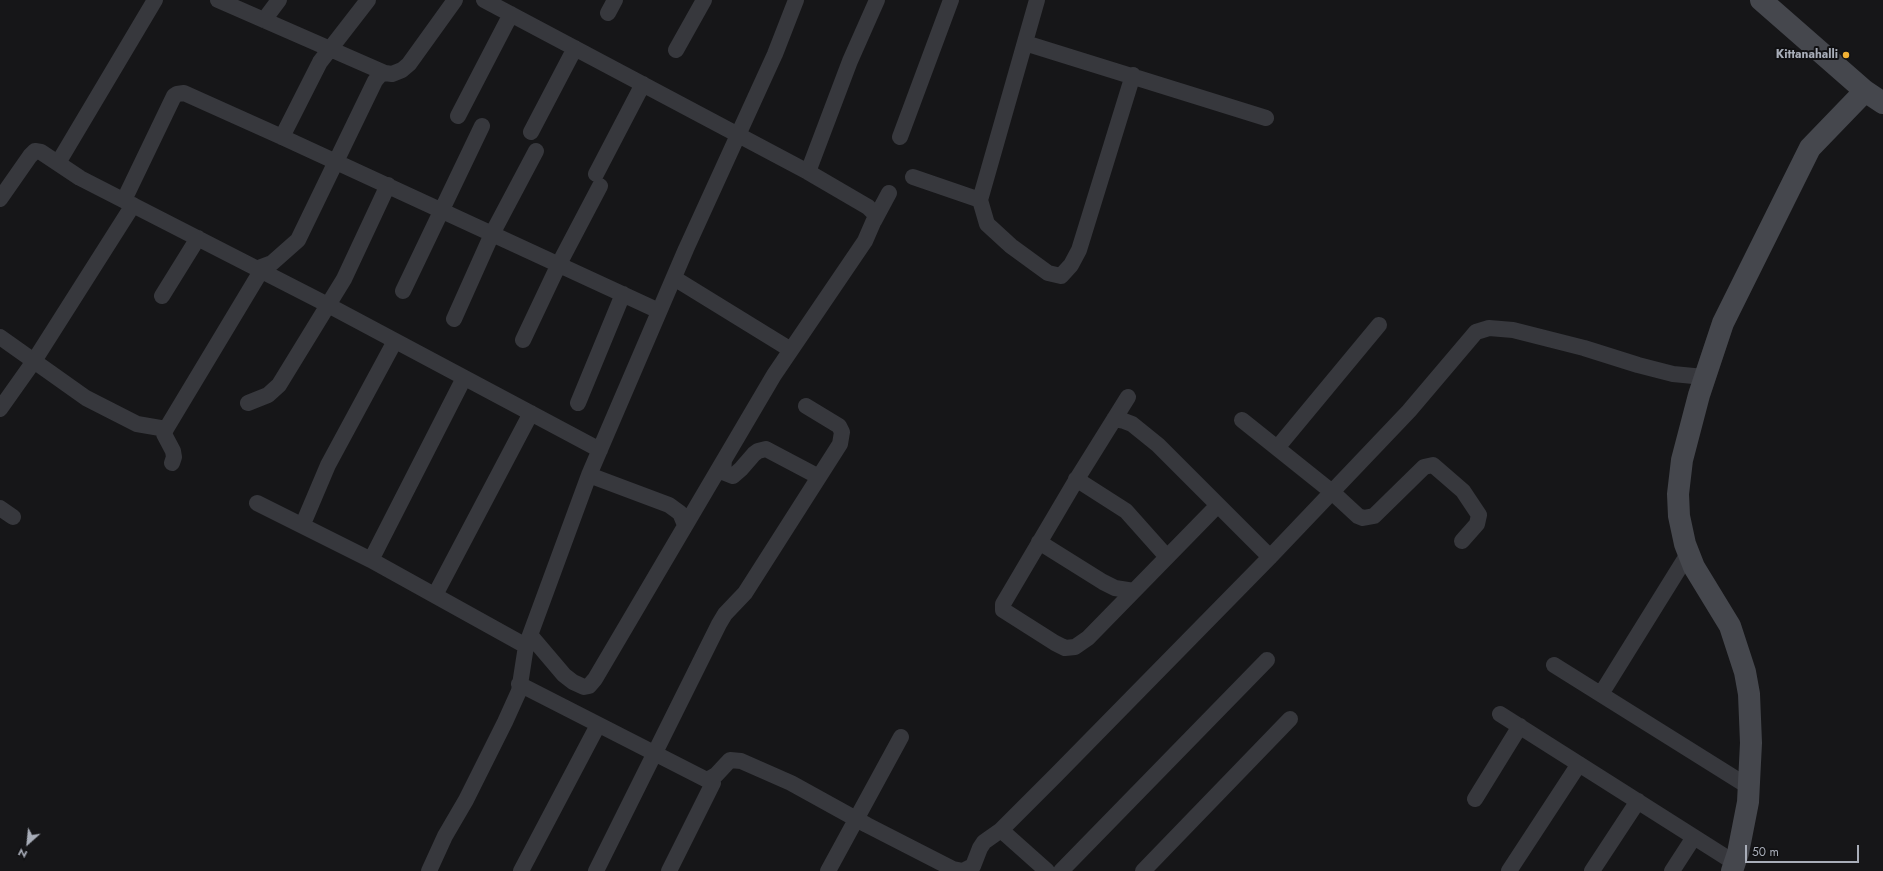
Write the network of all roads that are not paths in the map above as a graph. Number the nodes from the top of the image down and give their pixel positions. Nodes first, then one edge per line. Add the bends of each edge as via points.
1 (155, 0) edge
2 (218, 0) edge
3 (279, 0) edge
4 (368, 0) edge
5 (455, 0) edge
6 (484, 0) edge
7 (704, 0) edge
8 (796, 0) edge
9 (877, 0) edge
10 (951, 0) edge
11 (1037, 0) edge
12 (1761, 0) edge
13 (511, 14) junction
14 (264, 20) junction
15 (1024, 43) junction
16 (575, 48) junction
17 (331, 50) junction
18 (676, 50) dead end
19 (385, 73) junction
20 (1133, 75) junction
21 (643, 84) junction
22 (1865, 91) junction
23 (1883, 103) edge
24 (458, 116) dead end
25 (1266, 118) dead end
26 (482, 126) dead end
27 (531, 132) dead end
28 (738, 133) junction
29 (282, 137) junction
30 (900, 137) dead end
31 (536, 151) dead end
32 (336, 161) junction
33 (58, 163) junction
34 (808, 172) junction
35 (913, 177) dead end
36 (388, 185) junction
37 (889, 194) dead end
38 (0, 199) edge
39 (980, 200) junction
40 (129, 203) junction
41 (441, 210) junction
42 (874, 221) junction
43 (492, 234) junction
44 (198, 238) junction
45 (559, 264) junction
46 (259, 270) junction
47 (674, 278) junction
48 (403, 291) dead end
49 (623, 294) junction
50 (162, 296) dead end
51 (328, 305) junction
52 (659, 311) junction
53 (454, 320) dead end
54 (1378, 325) dead end
55 (0, 337) edge
56 (523, 340) dead end
57 (395, 341) junction
58 (791, 350) junction
59 (34, 361) junction
60 (464, 378) junction
61 (1704, 378) junction
62 (1128, 398) dead end
63 (248, 403) dead end
64 (578, 403) dead end
65 (806, 406) dead end
66 (0, 410) edge
67 (531, 413) junction
68 (1114, 419) junction
69 (1242, 420) dead end
70 (166, 429) junction
71 (1277, 448) junction
72 (600, 450) junction
73 (724, 460) junction
74 (172, 463) dead end
75 (590, 475) junction
76 (819, 477) junction
77 (1076, 479) junction
78 (1332, 492) junction
79 (257, 503) dead end
80 (1218, 505) junction
81 (303, 524) junction
82 (685, 525) junction
83 (1462, 541) dead end
84 (1039, 542) junction
85 (1688, 554) junction
86 (1168, 557) junction
87 (1270, 557) junction
88 (371, 560) junction
89 (1134, 591) junction
90 (435, 595) junction
91 (528, 640) junction
92 (1267, 660) dead end
93 (1554, 665) dead end
94 (519, 684) junction
95 (1600, 694) junction
96 (1500, 714) dead end
97 (1290, 719) dead end
98 (598, 725) junction
99 (1520, 726) junction
100 (901, 737) dead end
101 (655, 754) junction
102 (1579, 764) junction
103 (712, 778) junction
104 (1749, 787) junction
105 (1475, 799) dead end
106 (1638, 802) junction
107 (856, 818) junction
108 (1001, 830) junction
109 (1694, 837) junction
110 (979, 865) edge
111 (1734, 867) edge
112 (428, 871) edge
113 (521, 871) edge
114 (596, 871) edge
115 (669, 871) edge
116 (828, 871) edge
117 (963, 871) edge
118 (1046, 871) edge
119 (1061, 871) edge
120 (1143, 871) edge
121 (1509, 871) edge
122 (1592, 871) edge
123 (1672, 871) edge

1 - 33 street
2 - 14 street
3 - 14 street
4 - 17 street
5 - 19 street via 409,64 397,73
6 - 13 street
7 - 18 street
8 - 28 street via 775,54
9 - 34 street via 850,60
10 - 30 street
11 - 15 street
12 - 22 street
13 - 16 street
13 - 24 street
14 - 17 street
15 - 20 street
15 - 39 street
16 - 21 street
16 - 27 street
17 - 19 street
17 - 29 street via 320,62
19 - 32 street via 375,81
20 - 25 street
20 - 39 street via 1079,250 1061,276 1048,273 987,224
21 - 28 street
21 - 45 street
22 - 23 street
22 - 61 street via 1810,148 1723,323
26 - 41 street
28 - 34 street
28 - 47 street
29 - 32 street
29 - 40 street via 194,97 184,93 177,94
31 - 43 street
32 - 36 street
32 - 46 street via 298,240 272,264
33 - 38 street via 35,151
33 - 40 street via 80,178
34 - 42 street via 868,207 874,213
35 - 39 street
36 - 41 street
36 - 51 street via 350,266
37 - 42 street
40 - 44 street
40 - 59 street
41 - 43 street
41 - 48 street
42 - 58 street via 865,241
43 - 45 street
43 - 53 street
44 - 46 street
44 - 50 street
45 - 49 street
45 - 56 street
46 - 51 street
46 - 70 street
47 - 52 street
47 - 58 street
49 - 52 street
49 - 64 street
51 - 57 street
51 - 63 street via 274,391
52 - 72 street
54 - 71 street
55 - 59 street
57 - 60 street
57 - 81 street via 328,465
58 - 73 street via 774,374
59 - 66 street
59 - 70 street via 86,398 126,419 137,424
60 - 67 street
60 - 88 street
61 - 78 street via 1673,374 1540,336 1496,328 1482,329 1476,332 1410,411
61 - 85 street via 1682,460 1678,494 1679,516
62 - 68 street
65 - 76 street via 837,423 842,432 840,444
67 - 72 street
67 - 90 street
68 - 77 street
68 - 80 street via 1124,420 1141,431
69 - 71 street
70 - 74 street via 164,434 173,451
71 - 78 street
72 - 75 street
73 - 76 street via 723,472 733,476 758,451 766,449
73 - 82 street
75 - 82 street via 669,505 680,513
75 - 91 street
76 - 101 street via 745,593 725,614
77 - 84 street
77 - 86 street via 1126,511
78 - 83 street via 1358,516 1368,518 1374,516 1424,467 1433,465 1463,491 1479,515 1477,524
78 - 87 street
79 - 81 street
80 - 86 street
80 - 87 street
81 - 88 street
82 - 91 street via 595,679 588,686 578,685 564,676
84 - 89 street via 1103,582 1115,588
84 - 89 street via 1002,608 1055,643 1070,649 1082,643
85 - 95 street
85 - 104 street via 1730,626 1745,672 1751,719
86 - 89 street
87 - 108 street
88 - 90 street
90 - 91 street
91 - 94 street
92 - 119 street
93 - 95 street
94 - 98 street
94 - 112 street via 519,691 505,722
95 - 104 street
96 - 99 street
97 - 120 street
98 - 101 street
98 - 113 street
99 - 102 street
99 - 105 street
100 - 107 street
101 - 103 street via 705,779
101 - 114 street
102 - 106 street
102 - 121 street
103 - 107 street via 730,760 741,761 791,783
103 - 115 street via 713,784
104 - 111 street via 1745,821
106 - 109 street
106 - 122 street
107 - 116 street
107 - 117 street via 953,869
108 - 110 street via 980,848
108 - 118 street
109 - 111 street
109 - 123 street
110 - 117 street

